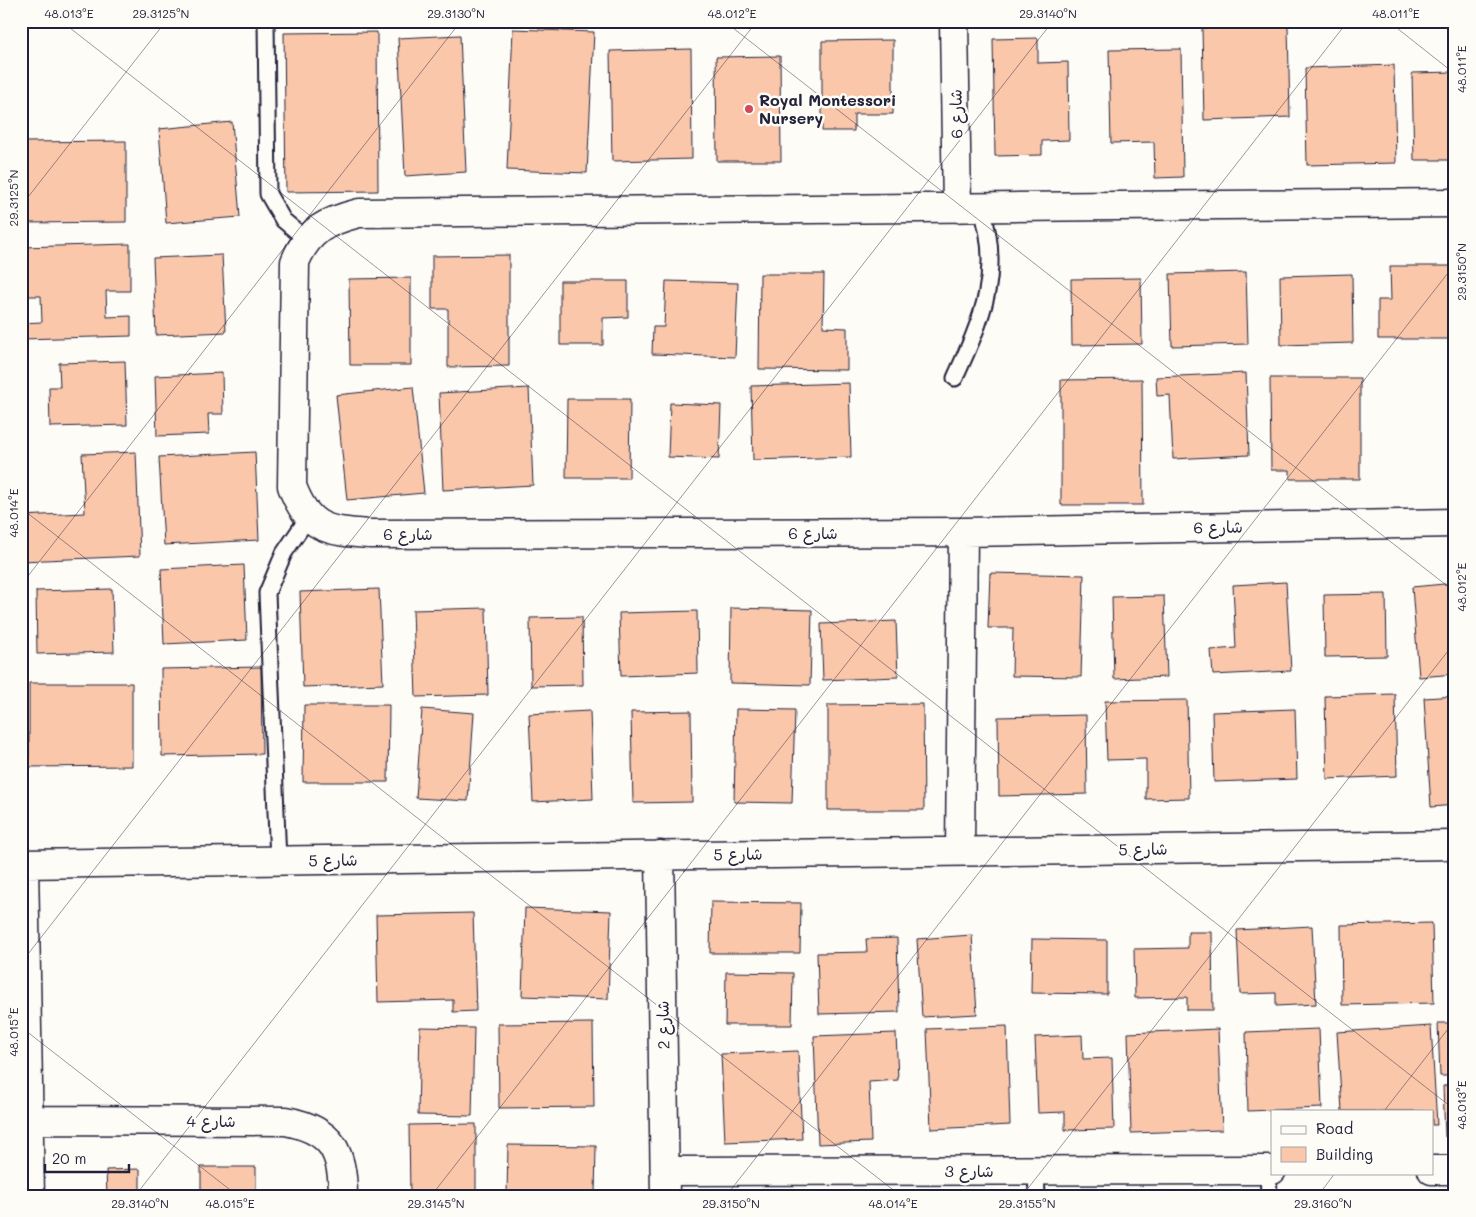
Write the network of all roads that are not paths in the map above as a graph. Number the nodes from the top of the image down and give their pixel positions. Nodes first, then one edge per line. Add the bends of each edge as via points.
1 (266, 21) edge
2 (954, 21) edge
3 (1455, 203) edge
4 (969, 207) junction
5 (307, 240) junction
6 (955, 378) dead end
7 (309, 516) junction
8 (1455, 523) edge
9 (963, 532) junction
10 (1455, 845) edge
11 (960, 851) junction
12 (660, 855) junction
13 (278, 860) junction
14 (23, 864) edge
15 (25, 1120) edge
16 (1434, 1170) edge
17 (1455, 1170) edge
18 (1270, 1179) edge
19 (1036, 1183) edge
20 (665, 1184) edge
21 (30, 1196) edge
22 (343, 1196) edge

1 - 5 lane via 268,194 283,220
2 - 4 street, شارع 6
3 - 4 street, شارع 6
4 - 5 street, شارع 6 via 359,213 332,220
4 - 6 lane via 988,229 992,258 979,323
5 - 7 street, شارع 6 via 295,262 292,486 298,504
7 - 9 street, شارع 6 via 319,526 334,531 370,534
7 - 13 lane via 284,553 267,593
8 - 9 street, شارع 6
9 - 11 street
10 - 11 street, شارع 5
11 - 12 street, شارع 5
12 - 13 street, شارع 5
12 - 20 street, شارع 2
13 - 14 street, شارع 5
14 - 15 street
15 - 21 street
15 - 22 street, شارع 4 via 286,1121 303,1124 323,1134 335,1150 343,1178
16 - 17 street
18 - 19 street, شارع 3
19 - 20 street, شارع 3

